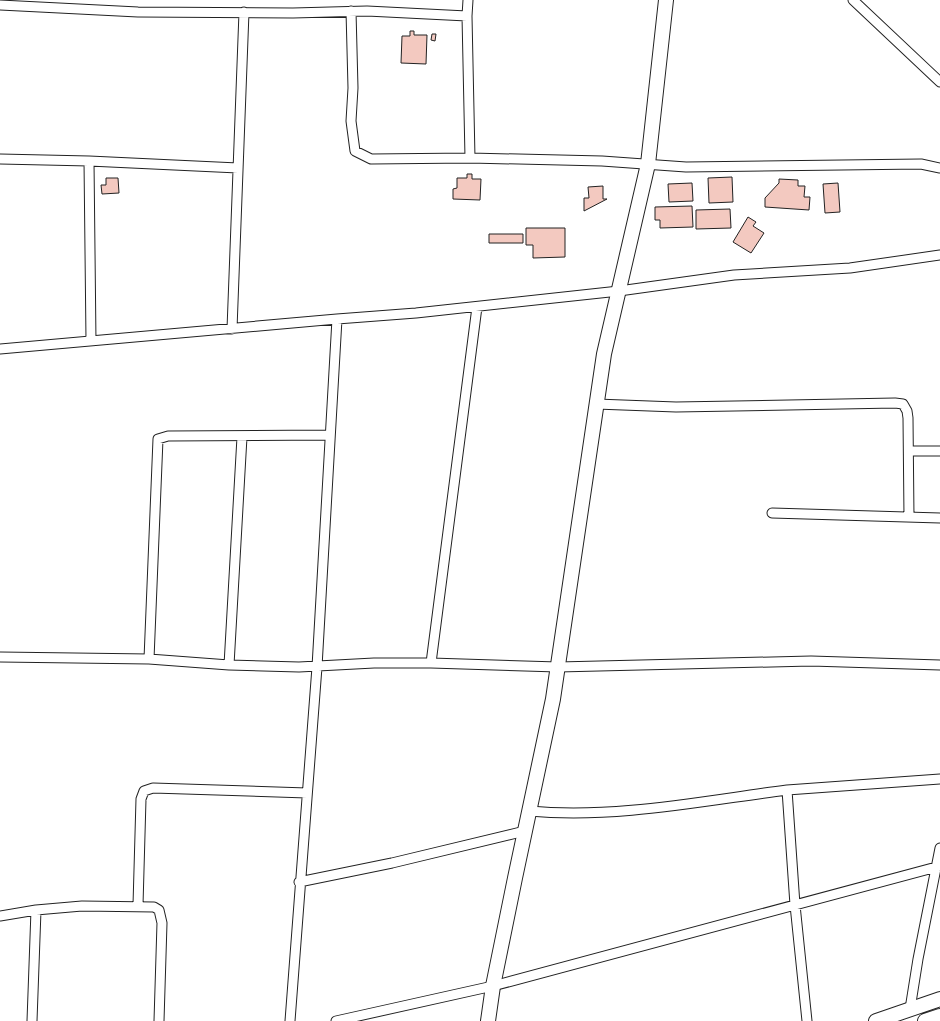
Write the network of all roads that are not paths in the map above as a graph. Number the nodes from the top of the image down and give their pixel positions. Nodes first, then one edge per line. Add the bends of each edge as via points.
1 (106, 0) edge
2 (468, 0) edge
3 (666, 0) edge
4 (853, 0) edge
5 (0, 5) edge
6 (105, 11) junction
7 (351, 11) junction
8 (244, 12) junction
9 (467, 16) junction
10 (940, 82) edge
11 (470, 158) junction
12 (0, 159) edge
13 (89, 161) junction
14 (648, 164) junction
15 (238, 168) junction
16 (940, 168) edge
17 (940, 255) edge
18 (619, 291) junction
19 (477, 307) junction
20 (337, 318) junction
21 (232, 329) junction
22 (91, 341) junction
23 (0, 349) edge
24 (596, 404) junction
25 (329, 436) junction
26 (242, 437) junction
27 (909, 451) junction
28 (940, 451) edge
29 (772, 513) dead end
30 (909, 517) junction
31 (940, 518) edge
32 (0, 657) edge
33 (149, 659) junction
34 (431, 663) junction
35 (229, 665) junction
36 (940, 665) edge
37 (317, 667) junction
38 (558, 667) junction
39 (940, 779) edge
40 (787, 790) junction
41 (307, 793) junction
42 (529, 811) junction
43 (525, 831) junction
44 (940, 848) edge
45 (938, 866) edge
46 (299, 882) junction
47 (138, 905) junction
48 (795, 905) junction
49 (36, 910) junction
50 (0, 916) edge
51 (493, 986) junction
52 (940, 999) edge
53 (910, 1009) junction
54 (940, 1016) edge
55 (32, 1021) edge
56 (159, 1021) edge
57 (290, 1021) edge
58 (336, 1021) edge
59 (488, 1021) edge
60 (807, 1021) edge
61 (876, 1021) edge
62 (925, 1021) edge

1 - 6 street
2 - 9 street
3 - 14 street
4 - 10 street
5 - 6 street
6 - 8 street
7 - 8 street
7 - 9 street
7 - 11 street via 351,121 355,151 371,159
8 - 15 street
9 - 11 street
11 - 14 street
12 - 13 street
13 - 15 street
13 - 22 street
14 - 16 street via 686,167 922,164
14 - 18 street
15 - 21 street
17 - 18 street via 850,268 734,275
18 - 19 street
18 - 24 street
19 - 20 street
19 - 34 street
20 - 21 street
20 - 25 street
21 - 22 street
22 - 23 street
24 - 27 street via 676,407 900,403 907,410
24 - 38 street
25 - 26 street
25 - 37 street
26 - 33 street via 168,436 158,439
26 - 35 street
27 - 28 street
27 - 30 street
29 - 30 street
30 - 31 street
32 - 33 street
33 - 35 street
34 - 37 street
34 - 38 street
35 - 37 street
36 - 38 street via 811,661
37 - 41 street
38 - 42 street
39 - 40 street
40 - 42 street via 617,812 569,814
40 - 48 street
41 - 46 street
41 - 47 street via 153,788 144,791 141,799
42 - 43 street
43 - 46 street
43 - 51 street
44 - 45 street
45 - 48 street
45 - 53 street
46 - 57 street
47 - 49 street
47 - 56 street via 154,907 161,916
48 - 51 street
48 - 60 street
49 - 50 street
49 - 55 street
51 - 58 street
51 - 59 street
52 - 53 street
53 - 61 street
54 - 62 street

